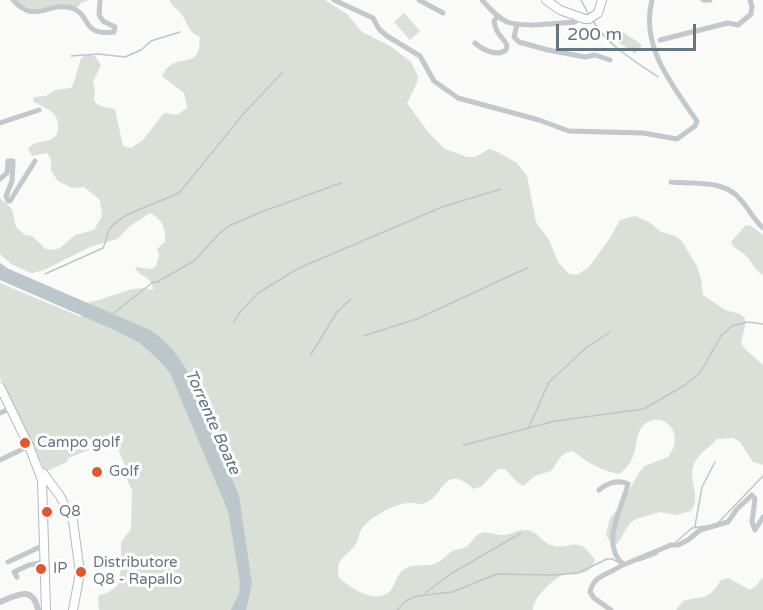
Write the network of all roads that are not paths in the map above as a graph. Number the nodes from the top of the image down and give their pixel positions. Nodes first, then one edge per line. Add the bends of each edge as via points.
1 (14, 0) edge
2 (100, 0) edge
3 (334, 0) edge
4 (419, 0) edge
5 (482, 0) edge
6 (546, 0) edge
7 (602, 0) edge
8 (659, 0) edge
9 (703, 0) edge
10 (710, 0) edge
11 (750, 0) edge
12 (652, 1) edge
13 (443, 13) dead end
14 (498, 16) junction
15 (580, 18) junction
16 (517, 24) junction
17 (660, 40) dead end
18 (475, 43) dead end
19 (610, 60) dead end
20 (39, 110) dead end
21 (0, 123) edge
22 (34, 160) dead end
23 (0, 179) edge
24 (671, 182) dead end
25 (763, 228) edge
26 (0, 387) edge
27 (11, 408) junction
28 (0, 413) edge
29 (29, 446) junction
30 (0, 460) edge
31 (46, 487) junction
32 (599, 490) dead end
33 (763, 517) edge
34 (44, 545) junction
35 (8, 562) dead end
36 (44, 562) junction
37 (623, 565) junction
38 (17, 577) dead end
39 (0, 602) edge
40 (38, 610) edge
41 (46, 610) edge
42 (73, 610) edge
43 (611, 610) edge

1 - 2 street via 34,13 73,9 93,30 114,32 115,27 99,15
3 - 12 street via 374,18 379,29 420,56 434,81 458,98 569,131 643,133 672,139 681,137 697,121 656,55 648,22
4 - 13 street
5 - 14 street
6 - 15 main road
7 - 15 main road via 594,17
8 - 12 street
9 - 10 street
11 - 17 street via 751,14 738,25 728,23
14 - 16 street
14 - 18 street via 495,30 507,45 506,50 497,53
15 - 16 street via 575,22
16 - 19 street via 514,37 519,42
20 - 21 street
22 - 23 street via 10,201 6,196 13,161 8,161 7,173
24 - 25 street via 723,186 737,194
26 - 27 main road
27 - 28 street
27 - 29 main road
29 - 30 street
29 - 31 main road
31 - 34 main road
31 - 42 main road via 60,496 73,522 80,573
32 - 37 street via 612,482 628,484 613,533 615,556
33 - 37 street via 755,530 752,495 724,524 700,530 678,545
34 - 35 street
34 - 36 main road
36 - 38 street via 14,572
36 - 41 main road
37 - 43 street via 601,574 590,590 590,595
39 - 40 street via 28,594 35,599

